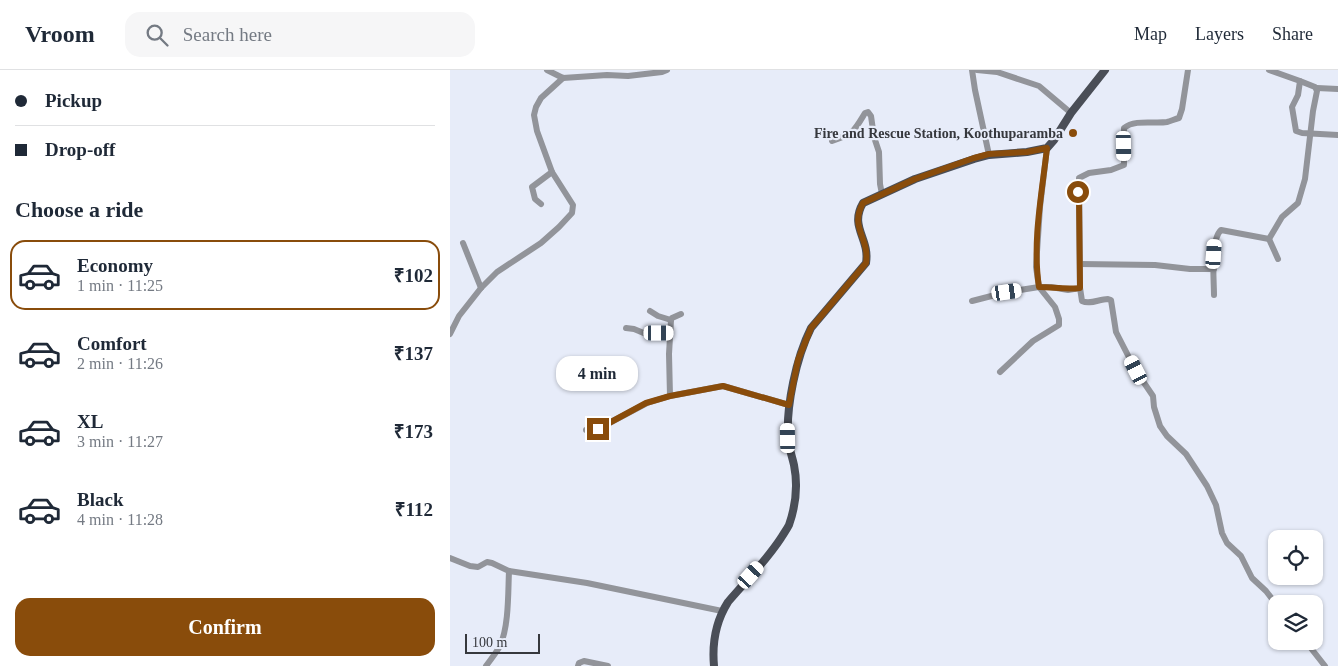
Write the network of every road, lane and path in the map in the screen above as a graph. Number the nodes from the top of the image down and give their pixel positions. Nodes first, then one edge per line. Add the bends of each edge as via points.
1 (547, 70) edge
2 (667, 70) edge
3 (972, 70) edge
4 (977, 70) edge
5 (1105, 70) edge
6 (1188, 70) edge
7 (1269, 70) edge
8 (607, 73) edge
9 (563, 78) junction
10 (1300, 81) junction
11 (1317, 88) junction
12 (1338, 89) edge
13 (1071, 113) junction
14 (1310, 134) junction
15 (1338, 135) edge
16 (832, 141) dead end
17 (1047, 148) junction
18 (989, 154) junction
19 (552, 172) junction
20 (882, 194) junction
21 (541, 204) dead end
22 (1269, 239) junction
23 (463, 242) dead end
24 (1278, 259) dead end
25 (1080, 264) junction
26 (1214, 269) junction
27 (1039, 287) junction
28 (481, 288) junction
29 (1080, 288) junction
30 (1214, 295) dead end
31 (972, 301) dead end
32 (650, 311) dead end
33 (681, 314) dead end
34 (671, 320) junction
35 (626, 328) dead end
36 (670, 333) junction
37 (450, 334) edge
38 (1000, 372) dead end
39 (670, 396) junction
40 (789, 405) junction
41 (586, 430) dead end
42 (450, 558) edge
43 (509, 571) junction
44 (1269, 595) edge
45 (722, 611) junction
46 (1312, 650) edge
47 (486, 666) edge
48 (578, 666) edge
49 (608, 666) edge
50 (714, 666) edge
51 (1325, 666) edge

1 - 9 street
2 - 8 street via 628,76
3 - 18 street
4 - 13 street via 996,72 1039,86
5 - 13 main road
6 - 25 street via 1179,118 1169,122 1127,125 1123,133 1124,165 1079,178
7 - 10 street
8 - 9 street
9 - 19 street via 541,98 534,115
10 - 11 street
10 - 14 street via 1292,107 1296,131
11 - 12 street
11 - 14 street
13 - 17 main road
14 - 15 street
14 - 22 street via 1305,179 1298,203 1282,217
16 - 20 street via 852,133 868,112 879,152
17 - 18 main road
17 - 27 street via 1036,257
18 - 20 main road
19 - 21 street via 532,187 535,199
19 - 28 street via 573,205 572,213 541,243 497,272
20 - 40 main road via 863,203 859,210 859,227 868,253 866,263 811,328 798,360
22 - 24 street
22 - 26 street via 1221,230 1215,240
23 - 28 street
25 - 26 street
25 - 29 street
26 - 30 street
27 - 29 street
27 - 31 street
27 - 38 street via 1055,307 1059,325 1033,341
28 - 37 street via 458,316
29 - 44 street via 1082,301 1111,300 1116,332 1154,396 1160,426 1186,454 1207,486 1216,505 1226,543 1241,556 1252,578
32 - 34 street
33 - 34 street
34 - 36 street
35 - 36 street via 646,334
36 - 39 street
39 - 40 street via 723,386
39 - 41 street via 646,403 598,429
40 - 45 main road via 788,438 797,491 789,526
42 - 43 street via 478,567 492,563
43 - 45 street via 587,583
43 - 47 street via 503,638
45 - 50 main road via 715,633
46 - 51 street
48 - 49 street via 584,661

